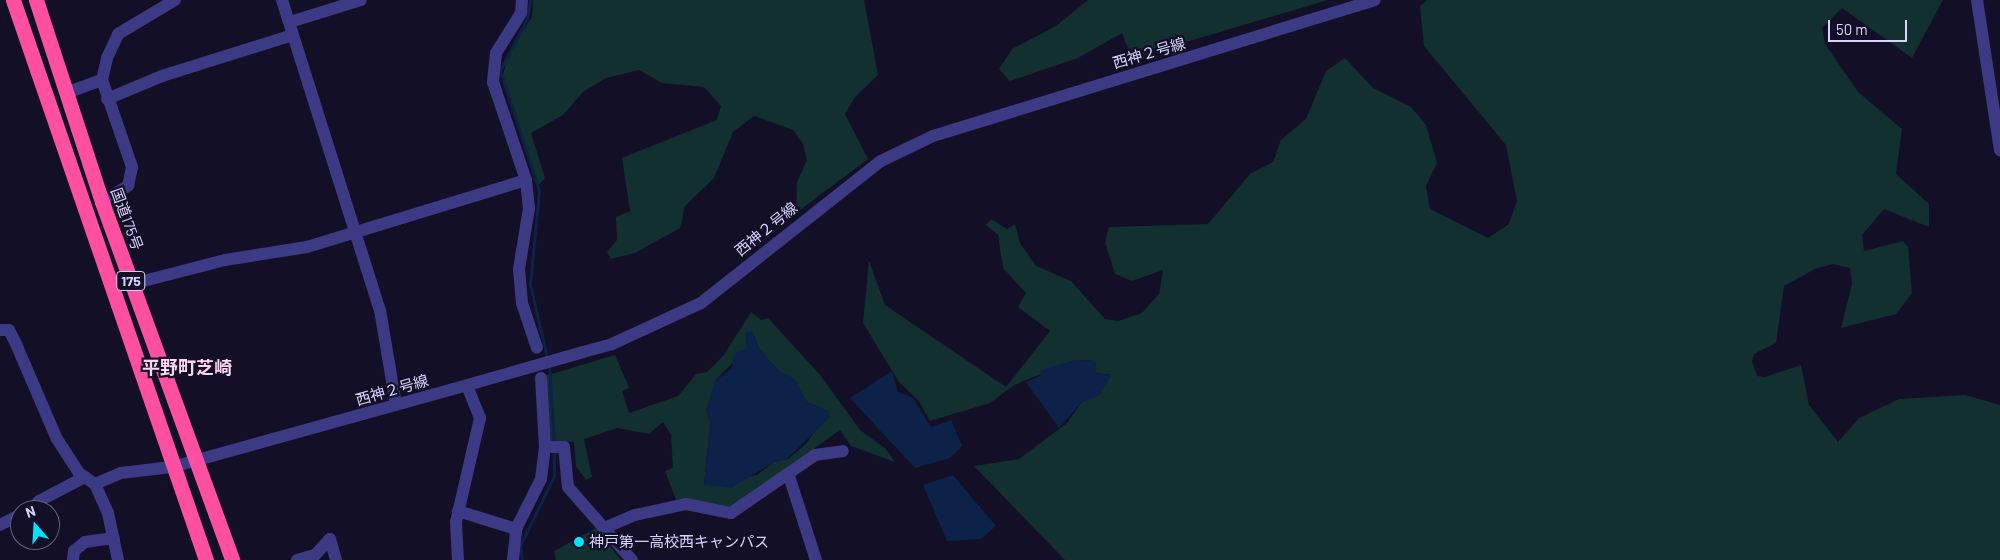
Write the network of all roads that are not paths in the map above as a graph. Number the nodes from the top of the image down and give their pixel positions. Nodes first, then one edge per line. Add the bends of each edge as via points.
1 (13, 0) edge
2 (36, 0) edge
3 (175, 0) edge
4 (282, 0) edge
5 (361, 0) edge
6 (522, 0) edge
7 (1376, 0) edge
8 (1977, 0) edge
9 (290, 22) junction
10 (293, 35) junction
11 (102, 80) junction
12 (66, 93) junction
13 (107, 99) junction
14 (2000, 150) edge
15 (526, 180) junction
16 (102, 202) junction
17 (355, 233) junction
18 (132, 284) junction
19 (0, 330) edge
20 (537, 348) dead end
21 (541, 378) dead end
22 (472, 384) junction
23 (396, 405) junction
24 (545, 447) junction
25 (843, 451) dead end
26 (198, 461) junction
27 (172, 467) junction
28 (788, 476) junction
29 (90, 481) junction
30 (39, 500) edge
31 (458, 511) junction
32 (604, 528) junction
33 (516, 529) junction
34 (114, 538) junction
35 (73, 560) edge
36 (118, 560) edge
37 (206, 560) edge
38 (232, 560) edge
39 (297, 560) edge
40 (336, 560) edge
41 (458, 560) edge
42 (513, 560) edge
43 (632, 560) edge
44 (816, 560) edge

1 - 27 highway, 175
2 - 12 highway, 国道175号 / 175
3 - 11 street via 118,34
4 - 9 street
5 - 9 street
6 - 15 street via 521,14 496,53 492,82
7 - 22 street, 西神２号線, bridge via 932,136 881,161 700,303 612,344
8 - 14 street
9 - 10 street
10 - 13 street via 162,76
10 - 17 street
11 - 12 street
11 - 13 street
12 - 16 highway, 国道175号 / 175
13 - 16 street via 132,166 128,186
15 - 17 street
15 - 20 street via 529,208 519,268 522,303
16 - 18 highway, 国道175号 / 175
17 - 18 street
17 - 23 street via 380,310
18 - 26 highway, 国道175号 / 175
19 - 29 street via 9,330 57,439
21 - 24 street
22 - 23 street, 西神２号線
22 - 31 street via 480,418
23 - 26 street, 西神２号線
24 - 32 street via 564,447 568,487
24 - 33 street via 541,480
25 - 28 street via 814,455
26 - 27 street, 西神２号線
26 - 38 highway, 国道175号 / 175
27 - 29 street, 西神２号線 via 121,473
27 - 37 highway, 175
28 - 32 street via 732,513 686,504 635,515
28 - 44 street
29 - 30 street, 西神２号線
29 - 34 street
31 - 33 street
31 - 41 street
32 - 43 street
33 - 42 street
34 - 35 street via 85,542 74,551
34 - 36 street
39 - 40 street via 315,555 330,539

